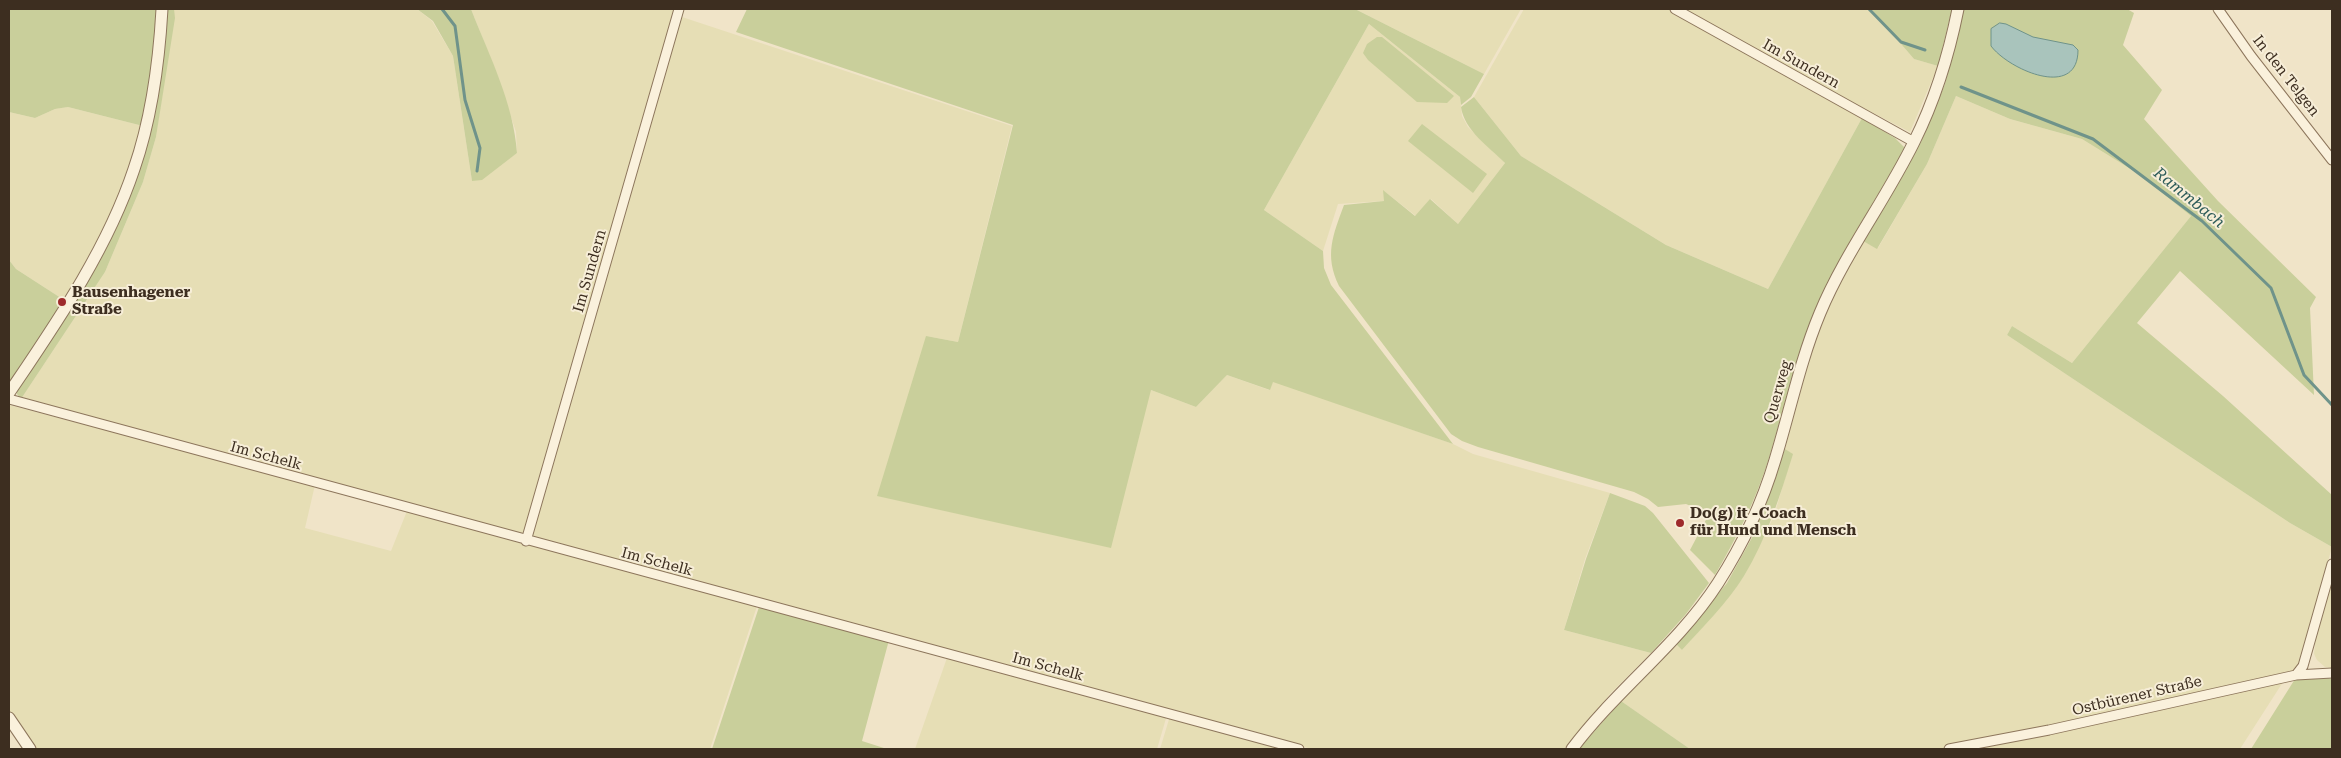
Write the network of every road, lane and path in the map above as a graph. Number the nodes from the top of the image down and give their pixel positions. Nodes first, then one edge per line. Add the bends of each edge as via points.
1 (162, 9) edge
2 (679, 9) edge
3 (1675, 9) edge
4 (1958, 9) edge
5 (2218, 9) edge
6 (1914, 142) junction
7 (2332, 160) edge
8 (9, 393) edge
9 (9, 399) edge
10 (526, 541) junction
11 (2332, 564) edge
12 (2332, 673) edge
13 (2296, 675) junction
14 (9, 718) edge
15 (30, 749) edge
16 (1299, 749) edge
17 (1572, 749) edge
18 (1949, 749) edge

1 - 8 street via 155,87 131,178 114,220 78,287
2 - 10 street, Im Sundern
3 - 6 street, Im Sundern
4 - 6 street, Querweg via 1941,74
5 - 7 street, In den Telgen
6 - 17 street, Querweg via 1837,276 1820,313 1759,508 1742,543 1703,604 1680,632 1617,696
9 - 10 street, Im Schelk
10 - 16 street, Im Schelk
11 - 13 street via 2304,666
12 - 13 street, Ostbürener Straße
13 - 18 street, Ostbürener Straße
14 - 15 street

